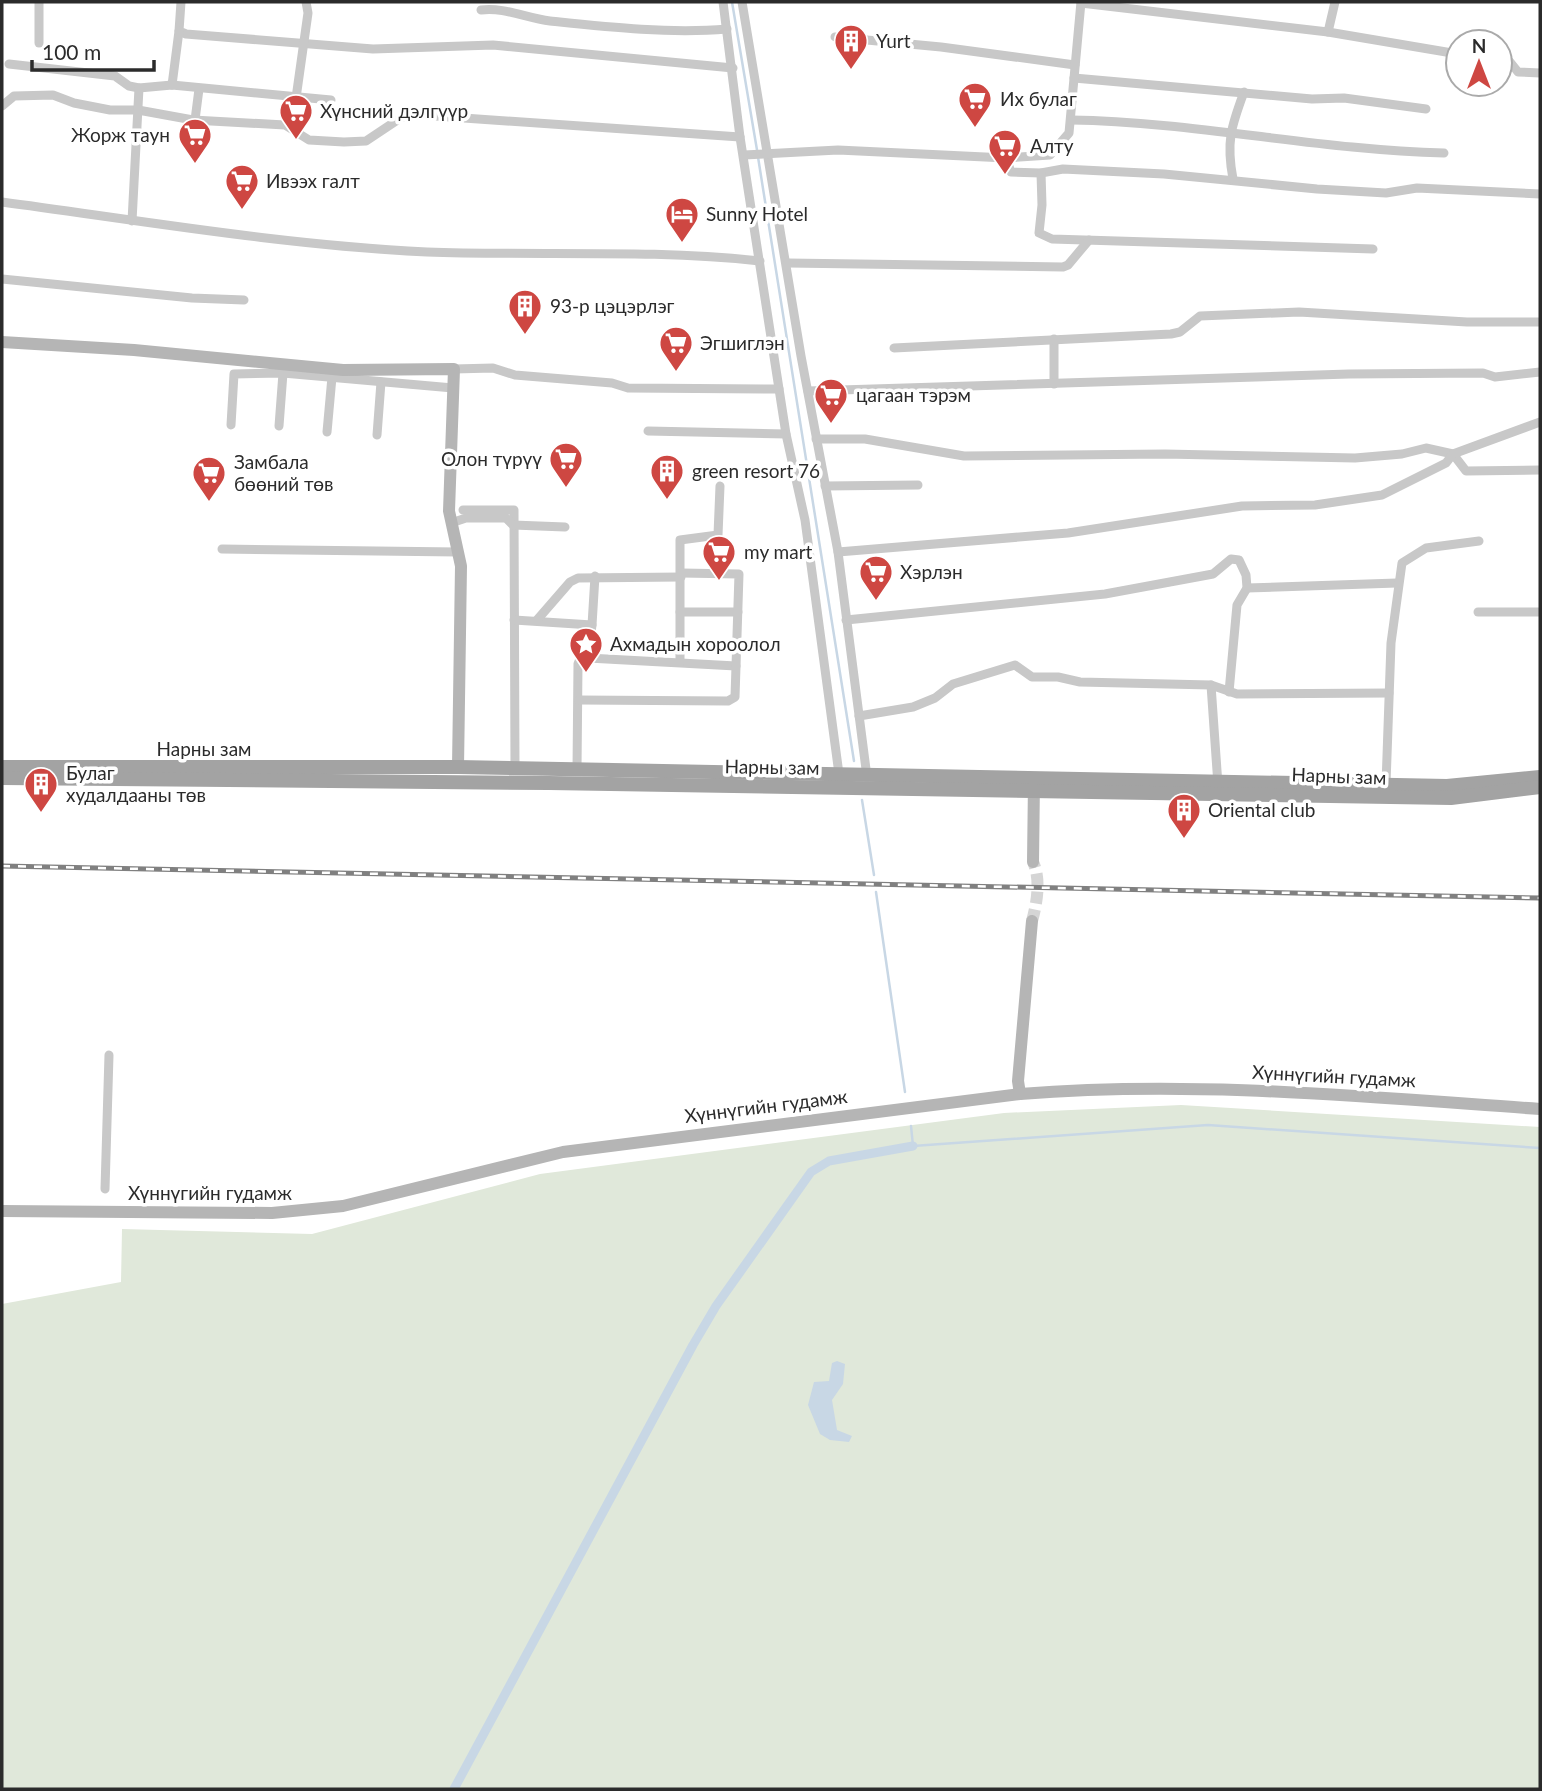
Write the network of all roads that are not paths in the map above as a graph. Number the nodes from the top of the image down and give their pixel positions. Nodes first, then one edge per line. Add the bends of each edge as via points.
1 (39, 2) edge
2 (181, 2) edge
3 (306, 2) edge
4 (723, 2) edge
5 (742, 2) edge
6 (1081, 2) edge
7 (1335, 2) edge
8 (481, 10) dead end
9 (727, 29) junction
10 (179, 31) junction
11 (1328, 32) junction
12 (835, 37) dead end
13 (39, 43) dead end
14 (302, 44) junction
15 (1444, 52) edge
16 (9, 64) dead end
17 (1075, 65) junction
18 (1514, 67) edge
19 (733, 68) junction
20 (1540, 73) edge
21 (1074, 78) junction
22 (172, 85) junction
23 (139, 88) junction
24 (199, 89) junction
25 (1244, 92) junction
26 (296, 98) junction
27 (331, 100) dead end
28 (2, 106) edge
29 (1426, 109) dead end
30 (138, 110) junction
31 (195, 120) junction
32 (1071, 120) junction
33 (1229, 133) junction
34 (740, 137) junction
35 (766, 153) junction
36 (1444, 153) dead end
37 (748, 155) junction
38 (1050, 156) junction
39 (1006, 159) junction
40 (1051, 169) junction
41 (1041, 173) junction
42 (1233, 180) junction
43 (1540, 194) edge
44 (2, 202) edge
45 (132, 221) junction
46 (1089, 240) junction
47 (1373, 249) dead end
48 (760, 261) junction
49 (788, 263) junction
50 (2, 279) edge
51 (244, 300) dead end
52 (1540, 321) edge
53 (1054, 340) junction
54 (2, 342) edge
55 (894, 348) dead end
56 (454, 369) junction
57 (1540, 372) edge
58 (283, 373) junction
59 (332, 377) junction
60 (381, 382) junction
61 (1054, 384) junction
62 (453, 388) junction
63 (779, 388) junction
64 (808, 391) junction
65 (1540, 422) edge
66 (231, 425) dead end
67 (279, 426) dead end
68 (648, 431) dead end
69 (327, 432) dead end
70 (786, 434) junction
71 (377, 435) dead end
72 (816, 439) junction
73 (1453, 454) junction
74 (1540, 470) edge
75 (918, 485) dead end
76 (720, 486) dead end
77 (825, 486) junction
78 (463, 510) dead end
79 (454, 522) junction
80 (513, 525) junction
81 (565, 527) dead end
82 (1479, 541) dead end
83 (222, 549) dead end
84 (458, 552) junction
85 (838, 552) junction
86 (681, 575) junction
87 (595, 576) junction
88 (1397, 583) junction
89 (1247, 589) junction
90 (680, 612) junction
91 (738, 612) junction
92 (1478, 612) dead end
93 (1540, 612) edge
94 (514, 620) junction
95 (537, 620) junction
96 (846, 620) junction
97 (592, 625) junction
98 (589, 658) junction
99 (680, 662) junction
100 (736, 666) junction
101 (1211, 685) junction
102 (1229, 692) junction
103 (1389, 693) junction
104 (579, 700) junction
105 (859, 716) junction
106 (2, 767) edge
107 (458, 767) junction
108 (515, 768) junction
109 (578, 769) junction
110 (839, 774) junction
111 (1540, 777) edge
112 (2, 778) edge
113 (867, 781) junction
114 (1034, 784) junction
115 (1386, 784) junction
116 (1218, 787) junction
117 (1540, 787) edge
118 (1034, 863) tunnel mouth
119 (1032, 921) tunnel mouth
120 (109, 1055) dead end
121 (1020, 1094) junction
122 (1540, 1109) edge
123 (105, 1189) dead end
124 (2, 1211) edge

1 - 13 street
2 - 10 street
3 - 14 street
4 - 9 street
5 - 35 street
6 - 11 street
6 - 17 street
7 - 11 street
8 - 9 street via 551,21
9 - 19 street
10 - 14 street
10 - 22 street
11 - 15 street
12 - 17 street
14 - 19 street via 373,48 493,45
14 - 26 street
16 - 23 street via 115,75
17 - 21 street
18 - 20 street via 1518,72
19 - 34 street
21 - 25 street
21 - 32 street
22 - 23 street
22 - 24 street
23 - 30 street
24 - 26 street
24 - 31 street
25 - 29 street
25 - 33 street
26 - 27 street
28 - 30 street via 14,96 53,95 110,110
30 - 31 street
30 - 45 street
31 - 34 street via 285,125 309,140 332,141 366,141 402,117 421,115
32 - 33 street
32 - 38 street via 1069,133
33 - 36 street via 1352,148
33 - 42 street
34 - 37 street
35 - 37 street
35 - 39 street via 838,150
35 - 49 street
37 - 48 street
38 - 39 street
38 - 40 street
39 - 41 street via 1011,172
40 - 41 street
40 - 42 street
41 - 46 street via 1039,233 1052,239
42 - 43 street via 1386,193 1417,188
44 - 45 street
45 - 48 street via 195,232 428,252 708,256
46 - 47 street
46 - 49 street via 1063,267
48 - 63 street
49 - 64 street
50 - 51 street
52 - 53 street via 1300,313 1200,316 1180,332
53 - 55 street
53 - 61 street
54 - 56 main road via 343,370
56 - 62 main road
56 - 63 street via 493,368 515,375 628,388
57 - 61 street via 1495,377 1483,373 1349,374
58 - 59 street
58 - 66 street via 234,374
58 - 67 street
59 - 60 street
59 - 69 street
60 - 62 street
60 - 71 street
61 - 64 street
62 - 79 main road via 449,511
63 - 70 street
64 - 72 street
65 - 73 street
68 - 70 street
70 - 110 street via 805,520
72 - 73 street via 865,439 964,456 1355,458 1426,448
72 - 77 street
73 - 74 street via 1466,471
73 - 85 street via 1446,463 1382,495 1315,505 1242,506 1068,533
75 - 77 street
76 - 86 street via 718,535 680,540
77 - 85 street
78 - 80 street via 514,510
79 - 80 street via 506,518
79 - 84 main road
80 - 81 street
80 - 94 street
82 - 88 street via 1426,548 1402,563
83 - 84 street
84 - 107 main road
85 - 96 street
86 - 87 street
86 - 90 street
86 - 91 street via 739,574
87 - 95 street via 570,582
87 - 97 street
88 - 89 street
88 - 103 street
89 - 96 street via 1242,565 1231,559 1213,574 1105,594
89 - 102 street via 1237,606
90 - 91 street
90 - 99 street
91 - 100 street
92 - 93 street
94 - 95 street
94 - 108 street
95 - 97 street
96 - 105 street
97 - 98 street
98 - 99 street
98 - 104 street via 578,664
99 - 100 street
100 - 104 street via 735,697 728,701
101 - 102 street
101 - 105 street via 1080,682 1032,677 1014,665 953,684 913,707
101 - 116 street
102 - 103 street
103 - 115 street
104 - 109 street
105 - 113 street
106 - 107 main road, Нарны зам
107 - 108 main road, Нарны зам
108 - 109 main road, Нарны зам
109 - 110 main road, Нарны зам
110 - 113 main road, Нарны зам
111 - 115 main road, Нарны зам via 1447,786
112 - 113 main road, Нарны зам
113 - 114 main road, Нарны зам
114 - 116 main road, Нарны зам
114 - 118 main road
115 - 116 main road, Нарны зам
116 - 117 main road, Нарны зам via 1451,798
119 - 121 main road
120 - 123 street
121 - 122 main road, Хүннүгийн гудамж via 1115,1088 1216,1089
121 - 124 main road, Хүннүгийн гудамж via 563,1152 315,1210

